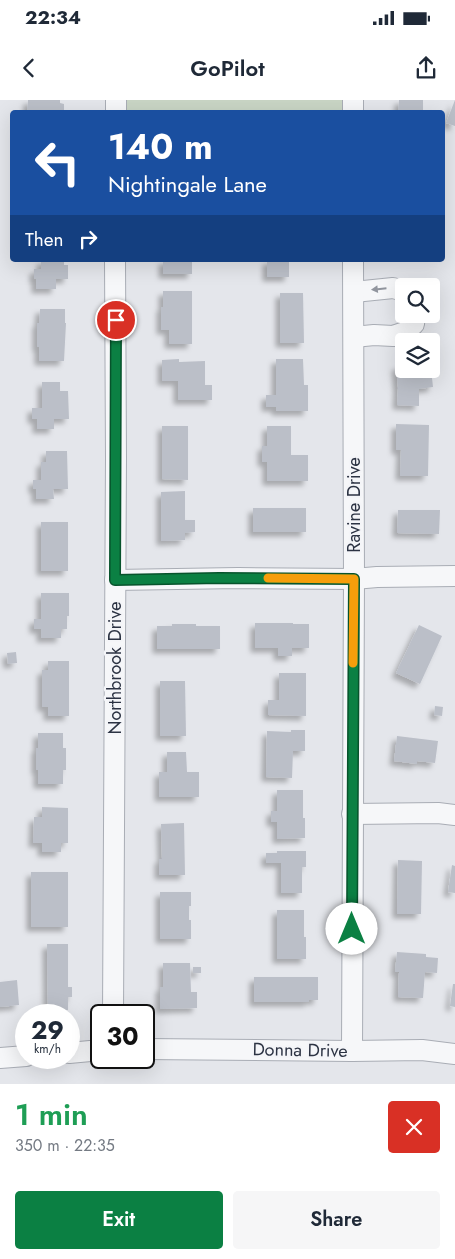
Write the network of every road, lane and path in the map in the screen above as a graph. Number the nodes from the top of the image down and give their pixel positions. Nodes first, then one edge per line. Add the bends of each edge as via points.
1 (116, 262) edge
2 (353, 262) edge
3 (395, 289) edge
4 (354, 292) junction
5 (414, 323) edge
6 (354, 337) junction
7 (455, 576) edge
8 (354, 579) junction
9 (115, 580) junction
10 (352, 814) junction
11 (455, 815) edge
12 (113, 1004) edge
13 (155, 1049) edge
14 (352, 1050) junction
15 (455, 1054) edge
16 (15, 1057) edge
17 (0, 1058) edge

1 - 9 street, Northbrook Drive
2 - 4 street, Ravine Drive
3 -> 4 street
4 - 6 street, Ravine Drive
5 - 6 street via 393,336
6 - 8 street, Ravine Drive
7 - 8 street
8 - 9 street
8 - 10 street, Ravine Drive
9 - 12 street, Northbrook Drive
10 - 11 street
10 - 14 street, Ravine Drive
13 - 14 street, Donna Drive
14 - 15 street, Donna Drive via 422,1050
16 - 17 street

